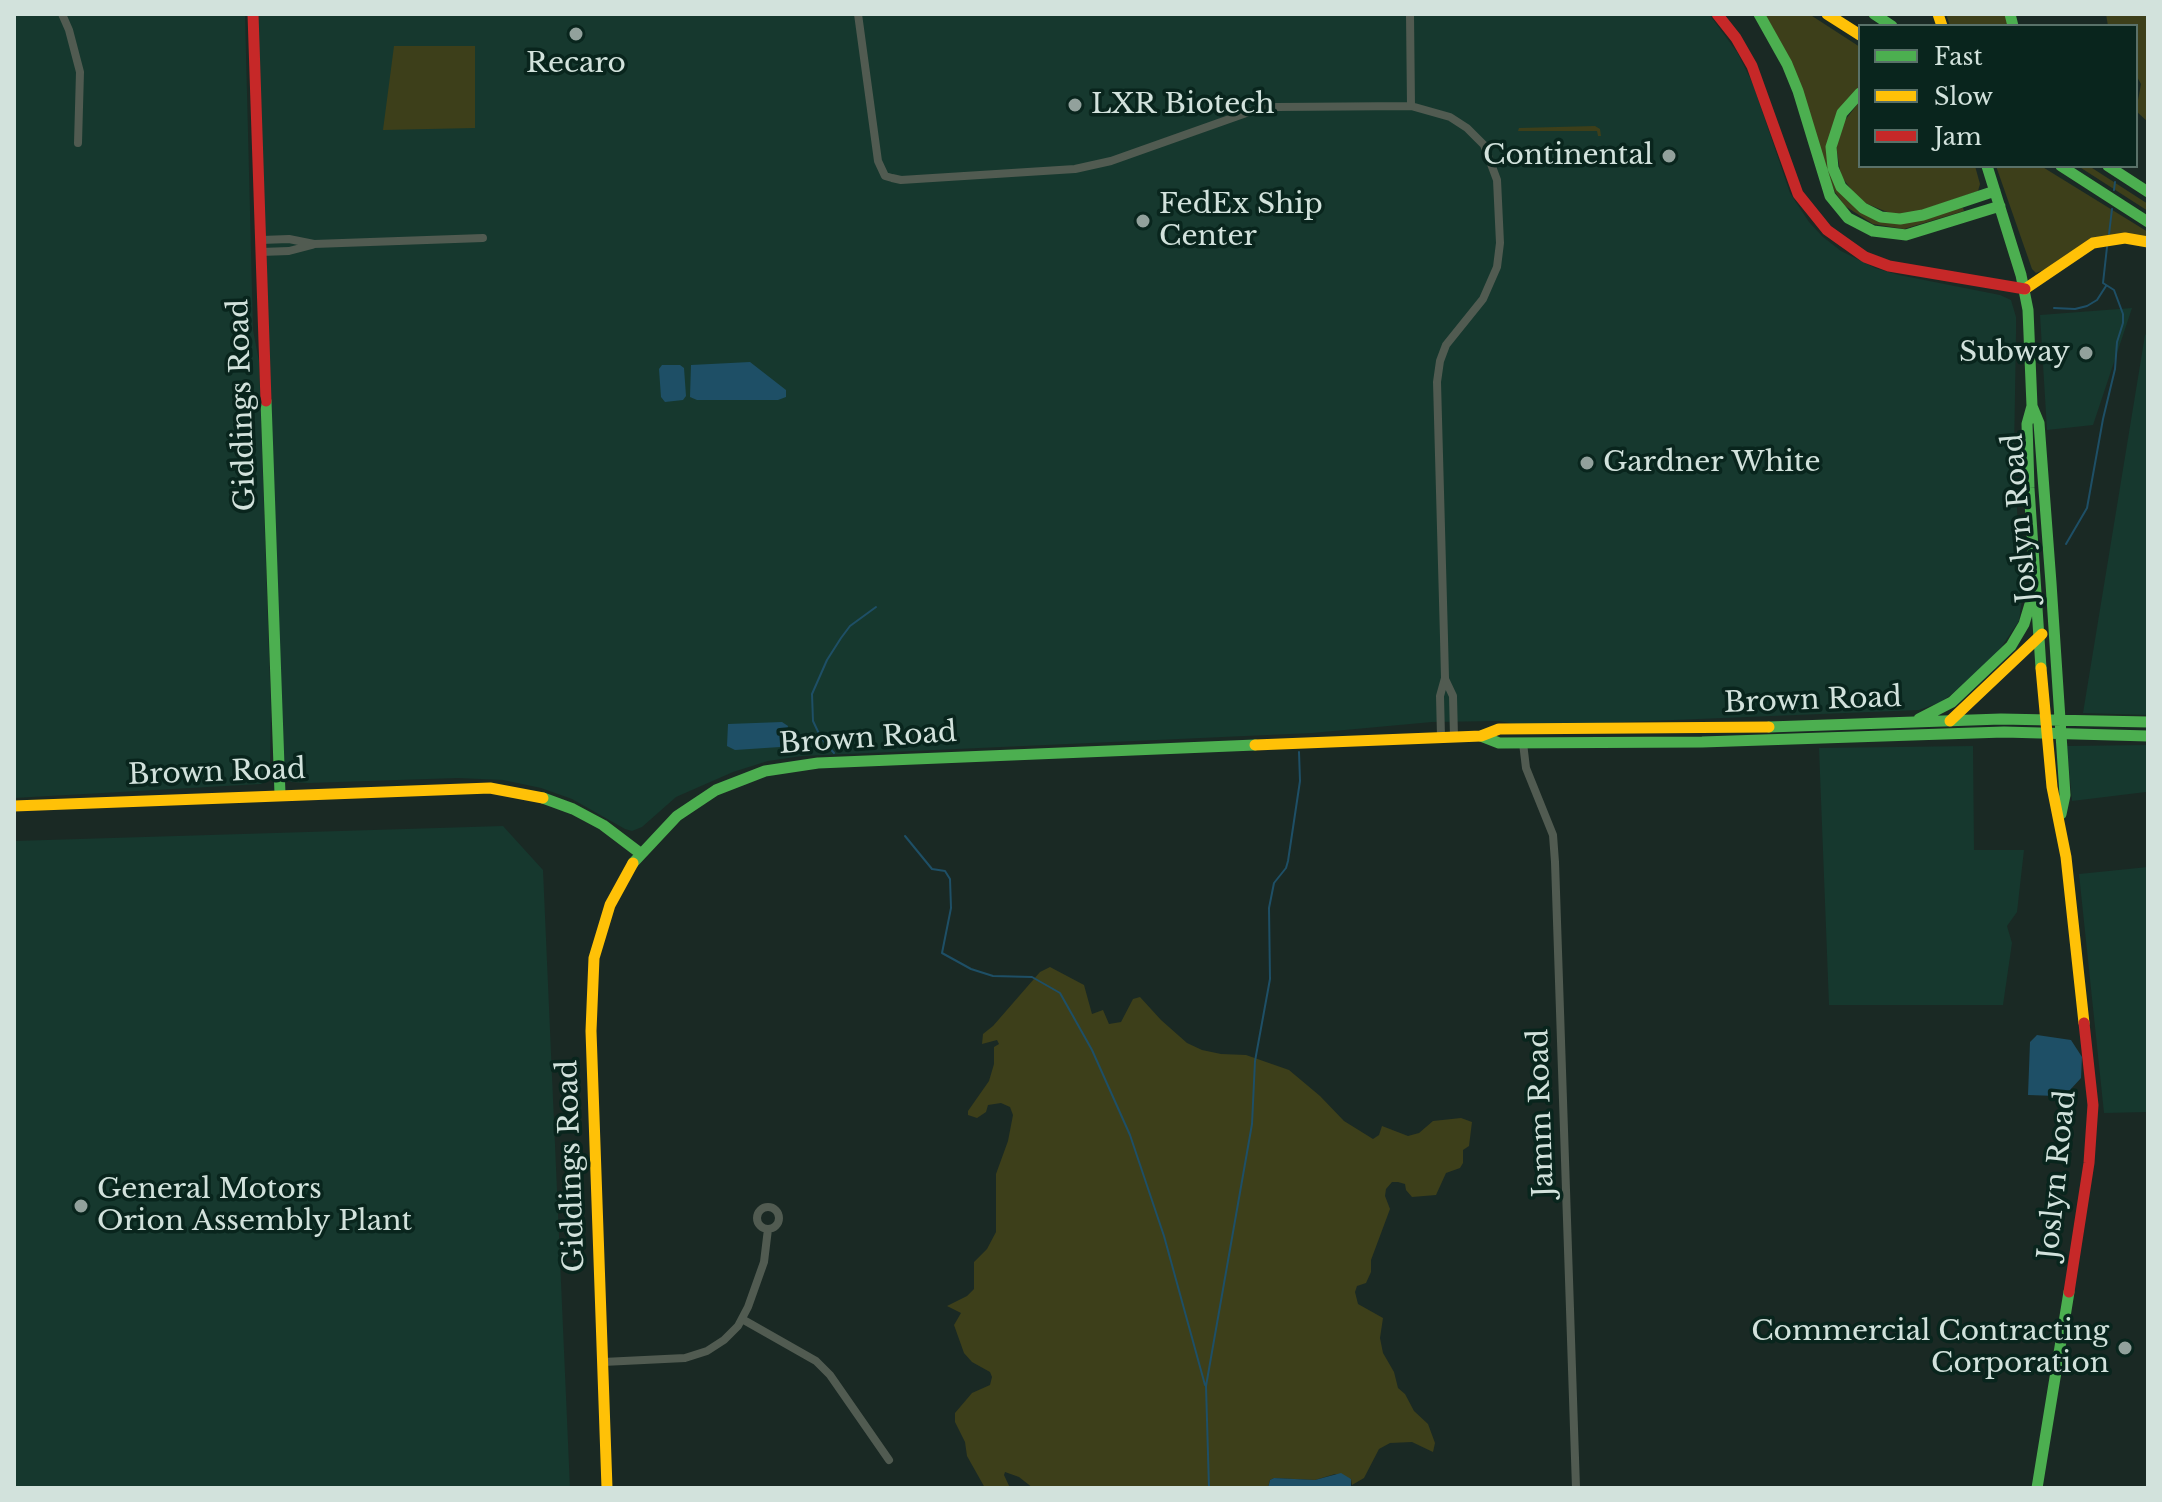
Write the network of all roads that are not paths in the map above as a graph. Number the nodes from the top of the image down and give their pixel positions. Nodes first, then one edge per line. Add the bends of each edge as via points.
1 (62, 14) edge
2 (253, 14) edge
3 (858, 14) edge
4 (1410, 14) edge
5 (1717, 14) edge
6 (1759, 14) edge
7 (1827, 14) edge
8 (1858, 34) edge
9 (1858, 95) edge
10 (1411, 106) junction
11 (78, 143) dead end
12 (1988, 168) edge
13 (2064, 168) edge
14 (2111, 168) edge
15 (2122, 168) edge
16 (2135, 183) junction
17 (1995, 191) junction
18 (2148, 192) edge
19 (2000, 206) junction
20 (2148, 222) edge
21 (483, 238) dead end
22 (2148, 242) edge
23 (261, 246) junction
24 (2025, 289) junction
25 (2032, 406) junction
26 (2035, 586) junction
27 (2053, 612) junction
28 (2039, 638) junction
29 (2046, 719) junction
30 (2061, 720) junction
31 (1950, 721) junction
32 (2148, 722) edge
33 (1907, 723) junction
34 (1755, 727) junction
35 (1526, 729) junction
36 (2047, 733) junction
37 (2062, 733) junction
38 (2148, 733) edge
39 (1925, 735) junction
40 (1481, 736) junction
41 (1447, 737) junction
42 (1523, 743) junction
43 (1665, 743) junction
44 (280, 794) junction
45 (14, 806) edge
46 (2060, 818) junction
47 (640, 853) junction
48 (768, 1229) dead end
49 (742, 1319) junction
50 (603, 1362) junction
51 (889, 1460) dead end
52 (607, 1488) edge
53 (1576, 1488) edge
54 (2037, 1488) edge

1 - 11 street via 80,72
2 - 23 main road, Giddings Road
3 - 10 street via 878,161 885,176 901,180 1075,169 1262,108
4 - 10 street
5 - 24 main road via 1752,66 1798,194 1827,230 1865,257 1889,266
6 - 19 main road via 1798,91 1830,196 1848,218 1873,231 1906,235
7 - 8 main road
9 - 17 main road via 1842,113 1831,147 1841,187 1863,208 1900,219
10 - 41 street via 1441,113 1467,128 1484,145 1497,180 1497,267 1483,299 1446,345 1437,382 1445,678 1453,696
12 - 17 main road, Joslyn Road
13 - 20 main road
14 - 16 main road
15 - 16 main road
16 - 18 main road
17 - 19 main road, Joslyn Road
19 - 24 main road, Joslyn Road
21 - 23 street via 314,244 289,239
22 - 24 main road via 2125,238 2093,243
23 - 44 main road, Giddings Road
24 - 25 main road, Joslyn Road
25 - 26 main road, Joslyn Road via 2027,424
25 - 27 main road, Joslyn Road via 2039,423
26 - 28 main road, Joslyn Road
26 - 33 main road via 2020,633 2005,652 1952,702
27 - 28 main road
27 - 30 main road, Joslyn Road
28 - 29 main road, Joslyn Road
28 - 31 main road
29 - 30 main road, Brown Road
29 - 31 main road, Brown Road
29 - 36 main road, Joslyn Road
30 - 32 main road, Brown Road
30 - 37 main road, Joslyn Road
31 - 33 main road, Brown Road
31 - 39 main road
33 - 34 main road, Brown Road
34 - 35 main road, Brown Road
34 - 43 main road via 1749,736 1686,737
35 - 40 main road, Brown Road via 1499,729
35 - 42 main road
36 - 37 main road, Brown Road
36 - 39 main road, Brown Road
36 - 46 main road, Joslyn Road
37 - 38 main road, Brown Road
37 - 46 main road, Joslyn Road via 2065,795
39 - 43 main road, Brown Road
40 - 41 main road, Brown Road
40 - 42 main road, Brown Road
41 - 47 main road, Brown Road via 787,766 707,795
42 - 43 main road, Brown Road
42 - 53 street, Jamm Road via 1526,768 1553,835 1555,862
44 - 45 main road, Brown Road
44 - 47 main road, Brown Road via 469,787 513,791 579,811
46 - 54 main road, Joslyn Road via 2093,1105 2081,1222
47 - 50 main road, Giddings Road via 604,919 592,977
48 - 49 street via 762,1270
49 - 50 street via 724,1340 690,1357
49 - 51 street via 816,1361
50 - 52 main road, Giddings Road

